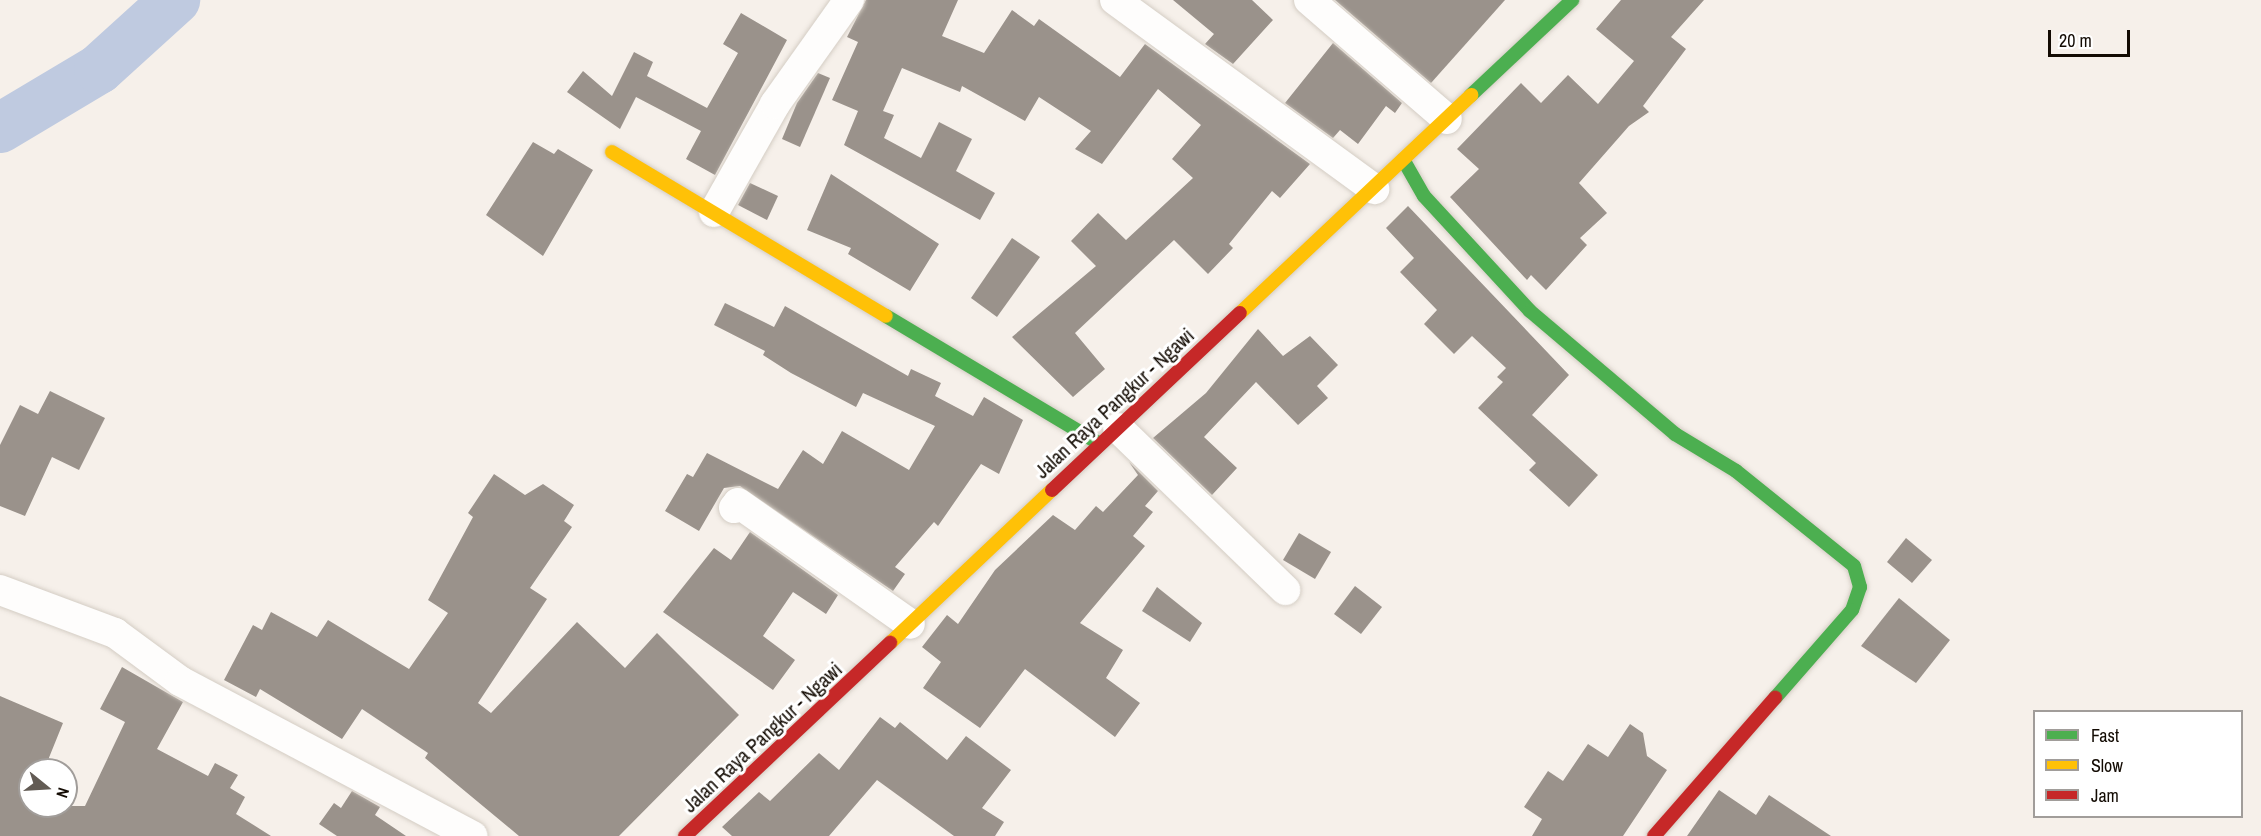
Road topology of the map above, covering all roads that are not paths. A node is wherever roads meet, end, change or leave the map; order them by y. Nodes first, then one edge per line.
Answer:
1 (849, 0) edge
2 (1116, 0) edge
3 (1309, 0) edge
4 (1572, 0) edge
5 (1447, 119) junction
6 (612, 152) dead end
7 (1404, 160) junction
8 (1374, 189) junction
9 (714, 212) junction
10 (1108, 435) junction
11 (735, 508) dead end
12 (0, 590) edge
13 (1285, 590) dead end
14 (910, 624) junction
15 (473, 836) edge
16 (685, 836) edge
17 (1654, 836) edge

1 - 9 street
2 - 8 street
3 - 5 street
4 - 5 street, Jalan Raya Pangkur - Ngawi
5 - 7 street, Jalan Raya Pangkur - Ngawi
6 - 9 street
7 - 8 street, Jalan Raya Pangkur - Ngawi
7 - 17 street
8 - 10 street, Jalan Raya Pangkur - Ngawi
9 - 10 street
10 - 13 street
10 - 14 street, Jalan Raya Pangkur - Ngawi
11 - 14 street
12 - 15 street
14 - 16 street, Jalan Raya Pangkur - Ngawi

